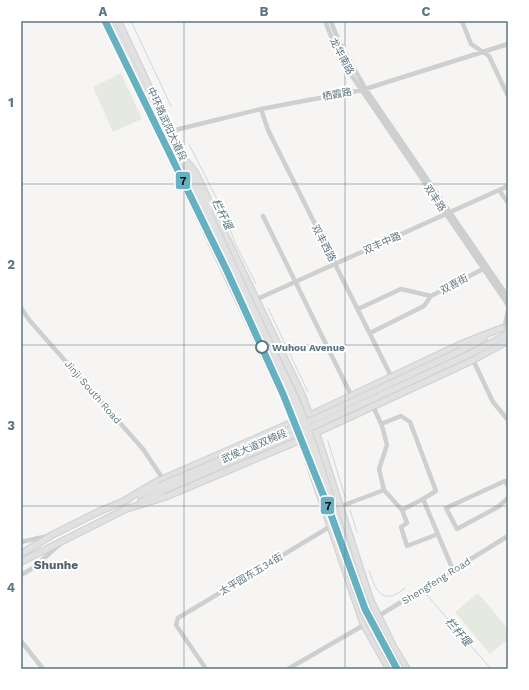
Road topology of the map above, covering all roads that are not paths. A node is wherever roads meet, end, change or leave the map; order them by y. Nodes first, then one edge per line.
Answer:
1 (111, 21) edge
2 (118, 21) edge
3 (325, 21) edge
4 (332, 21) edge
5 (462, 21) edge
6 (508, 44) edge
7 (484, 52) junction
8 (364, 89) junction
9 (508, 96) edge
10 (262, 109) junction
11 (170, 130) junction
12 (164, 133) junction
13 (179, 157) junction
14 (508, 186) edge
15 (499, 190) junction
16 (508, 203) edge
17 (449, 213) junction
18 (207, 215) junction
19 (263, 216) dead end
20 (334, 264) junction
21 (483, 269) junction
22 (295, 282) junction
23 (431, 296) junction
24 (508, 297) edge
25 (256, 300) junction
26 (508, 306) edge
27 (358, 309) junction
28 (22, 310) edge
29 (508, 311) edge
30 (505, 325) edge
31 (370, 333) junction
32 (508, 334) edge
33 (508, 339) edge
34 (473, 360) junction
35 (391, 376) junction
36 (351, 395) junction
37 (373, 406) junction
38 (309, 415) junction
39 (508, 420) edge
40 (295, 422) junction
41 (381, 424) junction
42 (316, 433) junction
43 (302, 439) junction
44 (163, 479) junction
45 (506, 480) edge
46 (508, 486) edge
47 (161, 489) junction
48 (384, 490) junction
49 (508, 498) edge
50 (423, 499) junction
51 (124, 501) junction
52 (339, 507) junction
53 (123, 510) junction
54 (402, 510) junction
55 (331, 526) junction
56 (438, 534) junction
57 (52, 536) junction
58 (508, 537) edge
59 (21, 542) edge
60 (60, 543) junction
61 (21, 554) edge
62 (21, 562) edge
63 (453, 570) junction
64 (21, 575) edge
65 (378, 617) junction
66 (367, 624) junction
67 (21, 642) edge
68 (43, 669) edge
69 (206, 669) edge
70 (288, 669) edge
71 (389, 669) edge
72 (395, 669) edge
73 (400, 669) edge
74 (407, 669) edge

1 - 12 main road, 中环路武阳大道段
2 - 11 main road, 中环路武阳大道段
3 - 8 street, 龙华南路
4 - 8 street, 龙华南路
5 - 7 street
6 - 7 street, 栖霞路
7 - 8 street, 栖霞路
7 - 9 street
8 - 10 street, 栖霞路
8 - 17 street, 双丰路
10 - 11 street, 栖霞路
10 - 20 street, 双丰西路
11 - 12 street, 栖霞路
11 - 13 main road, 中环路武阳大道段
12 - 13 main road, 中环路武阳大道段
13 - 18 main road, 中环路武阳大道段
13 - 25 main road
13 - 40 main road
14 - 15 street, 双丰中路
15 - 16 street
15 - 17 street, 双丰中路
17 - 20 street, 双丰中路
17 - 21 street, 双丰路
17 - 24 street, 双丰路
18 - 66 main road, 中环路武阳大道段, bridge
18 - 73 main road, 中环路武阳大道段, bridge
19 - 22 street
20 - 22 street, 双丰中路
20 - 27 street, 双丰西路
21 - 23 street, 双喜街
21 - 26 street, 双丰路
22 - 25 street, 双丰中路
22 - 36 street
23 - 27 street, 双喜街
23 - 31 street
25 - 38 main road
27 - 31 street, 双丰西路
28 - 44 street, Jinji South Road
29 - 30 street
30 - 35 main road
30 - 47 main road, 武侯大道双楠段, bridge
31 - 35 street, 双丰西路
32 - 47 main road, 武侯大道双楠段, bridge
33 - 34 main road
34 - 37 main road
34 - 39 street
35 - 36 main road
36 - 38 main road
37 - 41 street
37 - 42 main road
38 - 40 main road
38 - 42 main road
40 - 43 main road
40 - 44 main road
41 - 48 street
41 - 50 street
42 - 43 main road
42 - 52 main road
43 - 53 main road
43 - 55 main road
44 - 51 main road
45 - 46 street
45 - 49 street
47 - 51 main road, 武侯大道双楠段
47 - 53 main road, 武侯大道双楠段
48 - 52 street
48 - 54 street
50 - 54 street
50 - 56 street
51 - 57 main road, 武侯大道双楠段
52 - 65 main road
53 - 60 main road, 武侯大道双楠段
54 - 56 street
55 - 66 main road
55 - 69 street, 太平园东五34街
56 - 63 street
57 - 59 street
57 - 61 main road, 武侯大道双楠段
58 - 63 street, Shengfeng Road
60 - 62 main road, 武侯大道双楠段
60 - 64 street
63 - 65 street, Shengfeng Road
65 - 66 street, Shengfeng Road
65 - 74 main road
66 - 70 street, Shengfeng Road
66 - 71 main road
66 - 72 main road, 中环路武阳大道段, bridge
67 - 68 street

